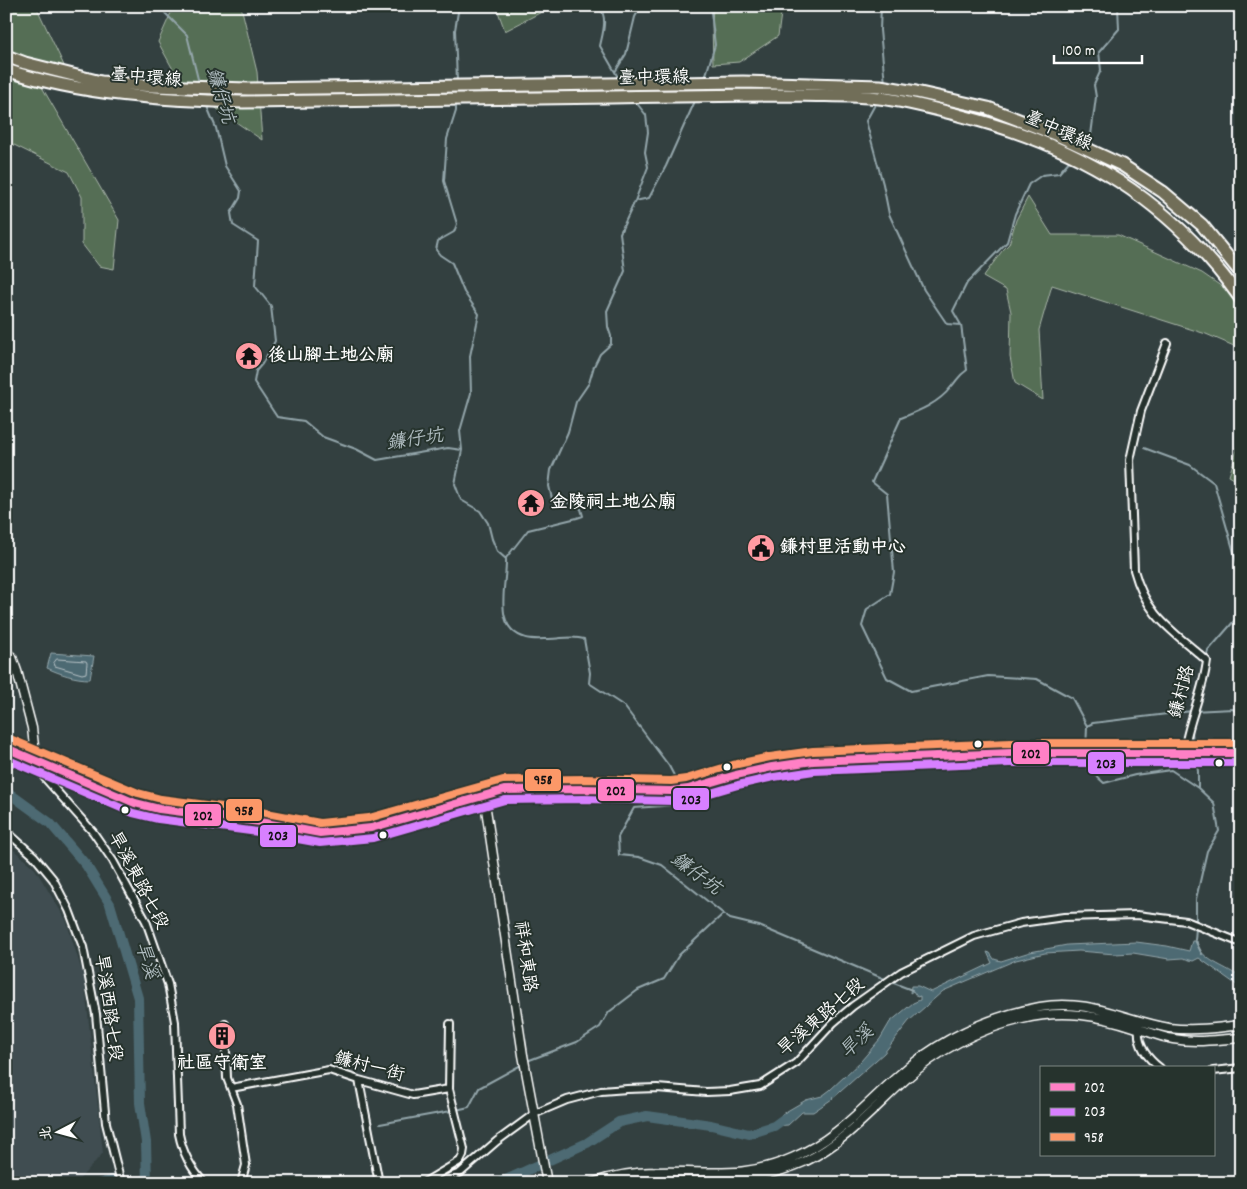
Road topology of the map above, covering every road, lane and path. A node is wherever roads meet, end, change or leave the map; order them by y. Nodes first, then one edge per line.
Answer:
1 (6, 56) edge
2 (6, 70) edge
3 (1241, 273) edge
4 (1241, 299) edge
5 (1167, 343) dead end
6 (6, 652) edge
7 (6, 748) edge
8 (1184, 752) junction
9 (1241, 753) edge
10 (27, 758) junction
11 (484, 796) junction
12 (6, 831) edge
13 (1241, 943) edge
14 (226, 1024) dead end
15 (450, 1024) dead end
16 (1141, 1025) junction
17 (1241, 1025) edge
18 (1241, 1038) edge
19 (1158, 1066) edge
20 (1241, 1068) edge
21 (1214, 1071) edge
22 (359, 1080) junction
23 (231, 1088) junction
24 (449, 1089) junction
25 (534, 1114) junction
26 (121, 1180) edge
27 (204, 1183) edge
28 (241, 1183) edge
29 (379, 1183) edge
30 (423, 1183) edge
31 (436, 1183) edge
32 (547, 1183) edge
33 (592, 1183) edge
34 (623, 1183) edge

1 - 3 highway, 臺中環線
2 - 4 highway, 臺中環線
5 - 8 street, 鎌村路
6 - 10 street
7 - 10 street
8 - 9 street
8 - 11 street
10 - 11 street
10 - 27 street, 旱溪東路七段
11 - 25 street, 祥和東路
12 - 26 street, 旱溪西路七段
13 - 25 street, 旱溪東路七段
14 - 23 street
15 - 24 street
16 - 17 street
16 - 18 street
16 - 19 street
16 - 33 street
16 - 34 street
20 - 21 street
22 - 23 street, 鐮村一街
22 - 24 street, 鐮村一街
22 - 29 street
23 - 28 street
24 - 30 street
25 - 31 street, 旱溪東路七段
25 - 32 street, 祥和東路

